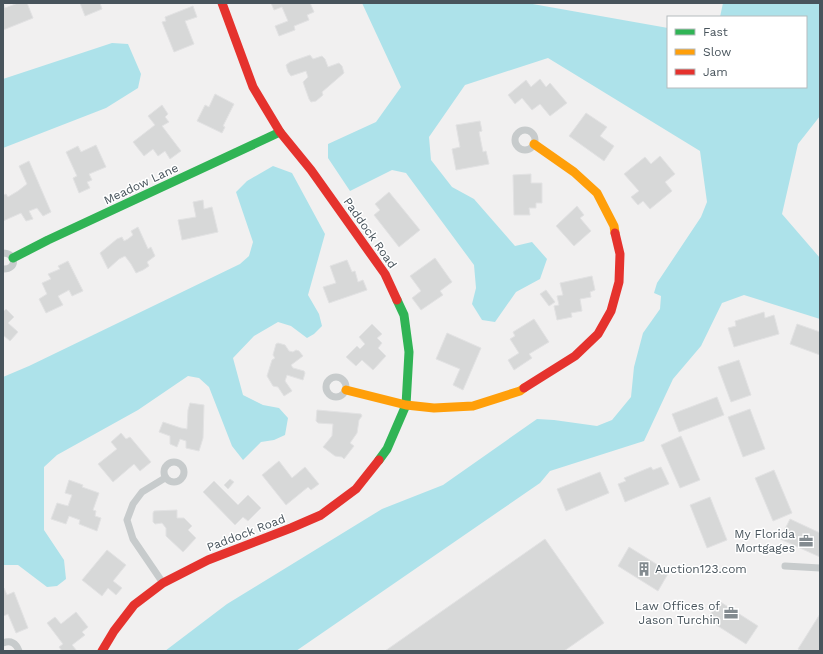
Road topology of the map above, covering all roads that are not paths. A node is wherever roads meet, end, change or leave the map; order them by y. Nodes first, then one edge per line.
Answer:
1 (222, 3) edge
2 (280, 132) junction
3 (534, 144) dead end
4 (3, 253) edge
5 (13, 258) junction
6 (3, 270) edge
7 (346, 390) dead end
8 (406, 405) junction
9 (165, 478) dead end
10 (785, 566) dead end
11 (820, 568) edge
12 (162, 583) junction
13 (3, 643) edge
14 (19, 651) edge
15 (102, 651) edge

1 - 2 street, Paddock Road
2 - 5 street, Meadow Lane
2 - 8 street, Paddock Road
3 - 8 street
4 - 5 street
5 - 6 street, Meadow Lane
7 - 8 street
8 - 12 street, Paddock Road
9 - 12 street
10 - 11 street
12 - 15 street, Paddock Road
13 - 14 street

